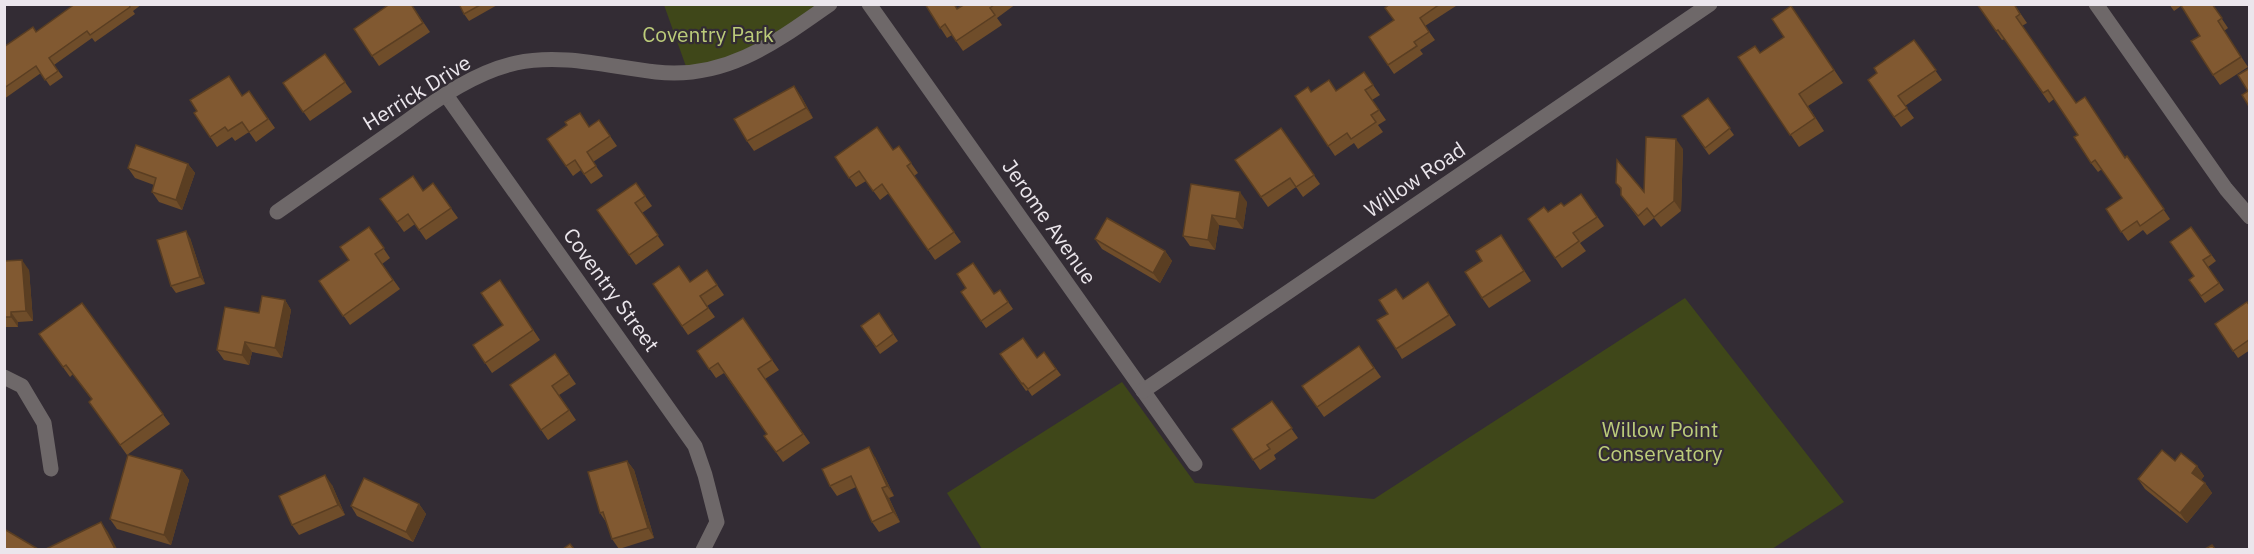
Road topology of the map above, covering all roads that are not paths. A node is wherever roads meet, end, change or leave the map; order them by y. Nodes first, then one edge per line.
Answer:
1 (830, 4) edge
2 (869, 4) edge
3 (1710, 4) edge
4 (2096, 4) edge
5 (446, 94) junction
6 (277, 212) dead end
7 (2250, 217) edge
8 (4, 377) edge
9 (1143, 391) junction
10 (1195, 464) dead end
11 (51, 469) dead end
12 (703, 549) edge

1 - 5 street, Herrick Drive
2 - 9 street, Jerome Avenue
3 - 9 street, Willow Road
4 - 7 street
5 - 6 street, Herrick Drive
5 - 12 street, Coventry Street
8 - 11 street
9 - 10 street, Jerome Avenue

